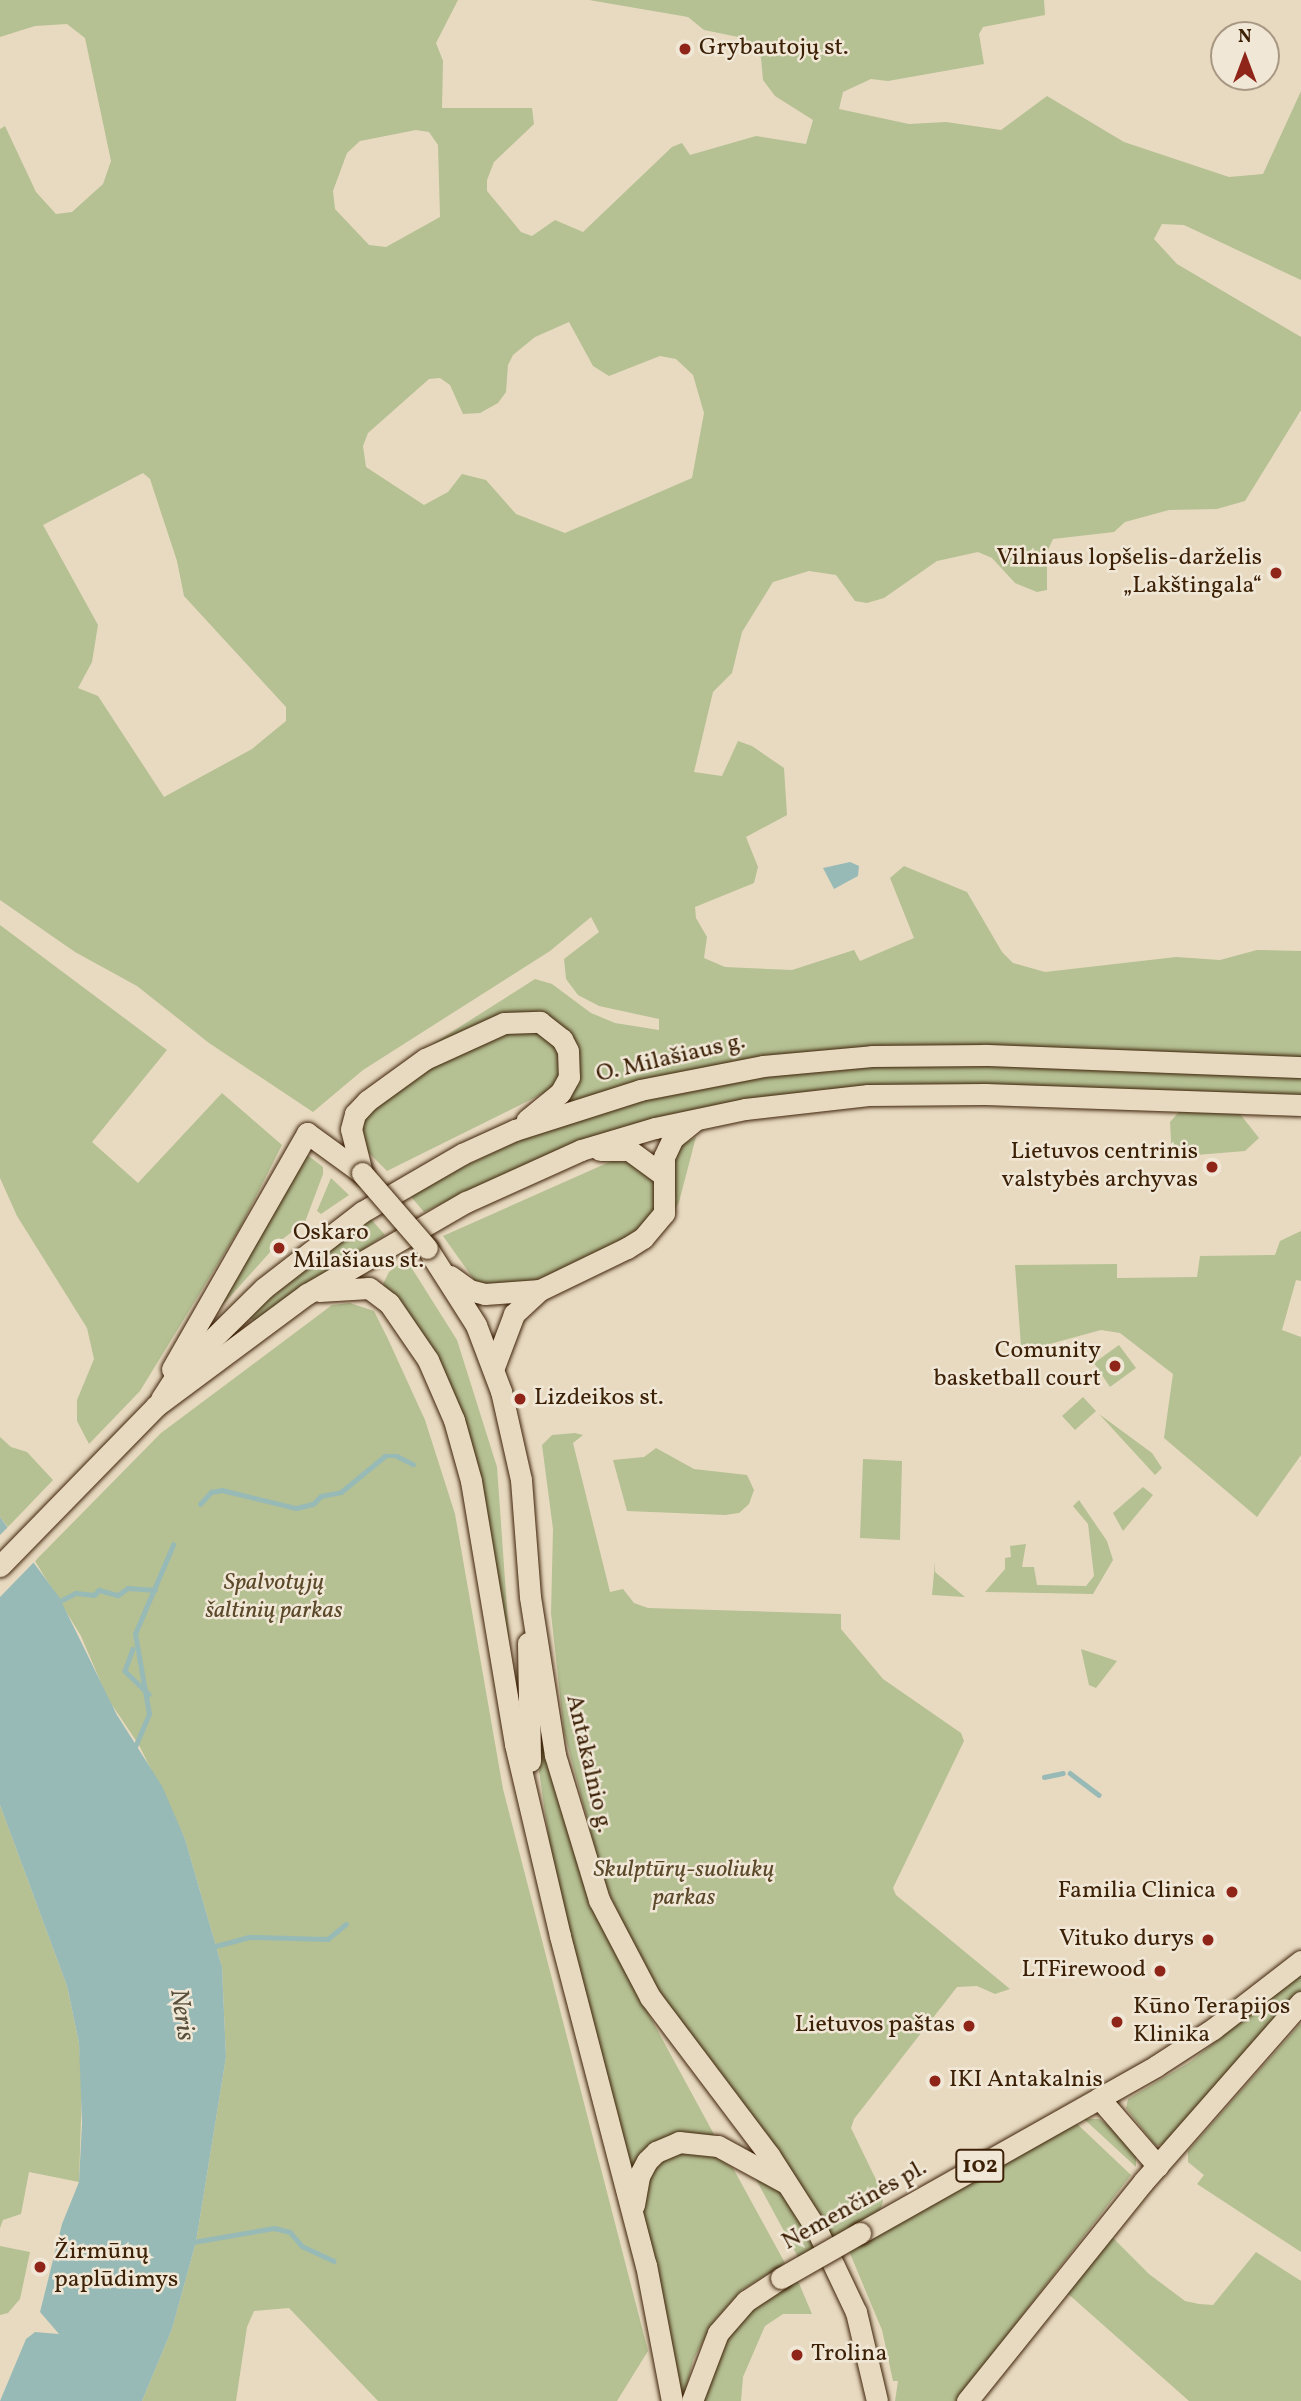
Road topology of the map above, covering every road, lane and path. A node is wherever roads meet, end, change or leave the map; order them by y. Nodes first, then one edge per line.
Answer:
1 (1301, 1067) edge
2 (1301, 1105) edge
3 (696, 1119) junction
4 (515, 1130) junction
5 (581, 1150) junction
6 (362, 1173) junction
7 (663, 1175) junction
8 (445, 1273) junction
9 (540, 1290) junction
10 (307, 1294) junction
11 (494, 1367) junction
12 (156, 1406) junction
13 (0, 1566) edge
14 (530, 1597) junction
15 (537, 1836) junction
16 (1301, 1961) edge
17 (1301, 2003) edge
18 (1099, 2098) junction
19 (1158, 2166) junction
20 (788, 2184) junction
21 (633, 2216) junction
22 (672, 2401) edge
23 (692, 2401) edge
24 (877, 2401) edge
25 (967, 2401) edge

1 - 4 main road, O. Milašiaus g.
2 - 3 main road, O. Milašiaus g.
3 - 5 main road, O. Milašiaus g.
3 - 7 main road
4 - 6 main road
4 - 12 main road, O. Milašiaus g.
5 - 7 main road
5 - 10 main road, O. Milašiaus g.
6 - 8 main road, Antakalnio g., bridge
6 - 12 main road, Antakalnio g.
7 - 9 main road
8 - 9 main road
8 - 11 main road, Antakalnio g.
9 - 11 main road
10 - 12 main road, O. Milašiaus g.
10 - 15 main road
11 - 14 main road, Antakalnio g.
12 - 13 main road, O. Milašiaus g.
14 - 15 main road
14 - 20 main road, Antakalnio g.
15 - 21 main road
16 - 18 main road, Nemenčinės pl. / 102
17 - 19 main road
18 - 19 main road
18 - 23 main road, Nemenčinės pl. / 102, bridge
19 - 25 main road
20 - 21 main road
20 - 24 main road, Antakalnio g.
21 - 22 main road

